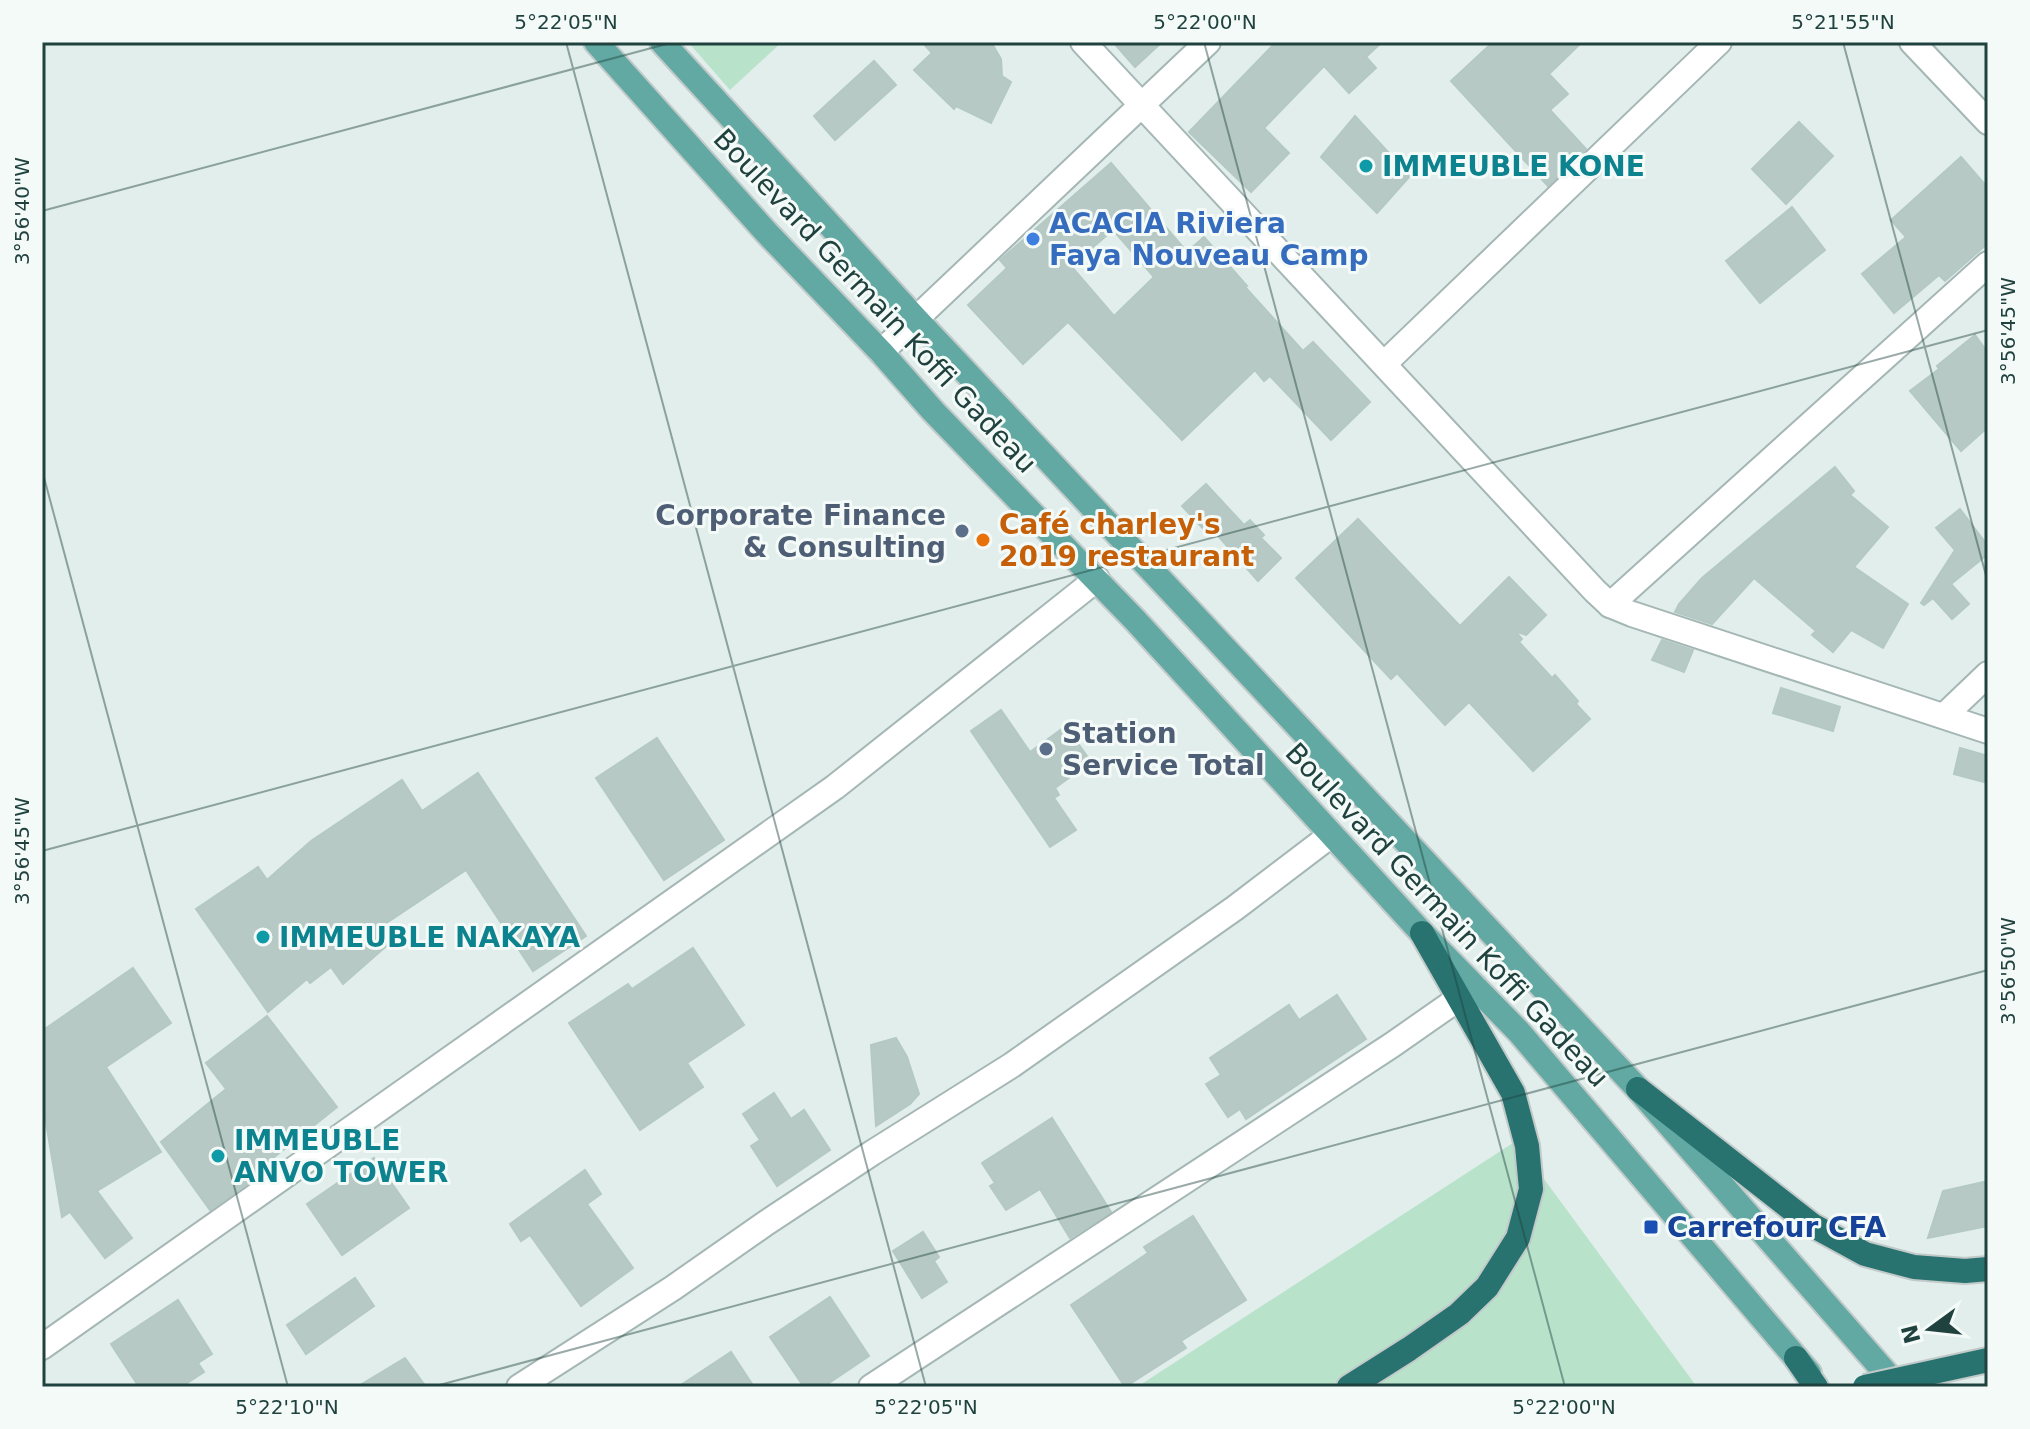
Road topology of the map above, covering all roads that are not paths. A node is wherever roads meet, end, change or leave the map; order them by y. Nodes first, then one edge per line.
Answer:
1 (596, 42) edge
2 (662, 42) edge
3 (1083, 42) edge
4 (1208, 42) edge
5 (1719, 42) edge
6 (1912, 42) edge
7 (1142, 105) junction
8 (1988, 122) edge
9 (1988, 264) edge
10 (916, 319) junction
11 (881, 352) junction
12 (1385, 363) junction
13 (1097, 579) junction
14 (1610, 605) junction
15 (1988, 674) edge
16 (1944, 716) junction
17 (1988, 731) edge
18 (1331, 835) junction
19 (1422, 933) joint
20 (1467, 993) junction
21 (1638, 1089) junction
22 (1988, 1269) edge
23 (42, 1347) edge
24 (1796, 1358) joint
25 (1988, 1360) edge
26 (519, 1387) edge
27 (871, 1387) edge
28 (1349, 1387) edge
29 (1819, 1387) edge
30 (1865, 1387) edge
31 (1898, 1387) edge

1 - 11 main road, Boulevard Germain Koffi Gadeau
2 - 10 main road, Boulevard Germain Koffi Gadeau
3 - 7 street
4 - 7 street
5 - 12 street
6 - 8 street
7 - 10 street
7 - 12 street
9 - 14 street
10 - 11 street
10 - 21 main road, Boulevard Germain Koffi Gadeau
11 - 13 main road, Boulevard Germain Koffi Gadeau
12 - 14 street
13 - 18 main road, Boulevard Germain Koffi Gadeau
13 - 23 street
14 - 16 street
15 - 16 street
16 - 17 street
18 - 19 main road, Boulevard Germain Koffi Gadeau
18 - 26 street
19 - 20 highway
20 - 24 main road, Boulevard Germain Koffi Gadeau
20 - 27 street
20 - 28 highway
21 - 22 highway
21 - 31 main road, Boulevard Germain Koffi Gadeau
24 - 29 highway
25 - 30 highway, bridge

